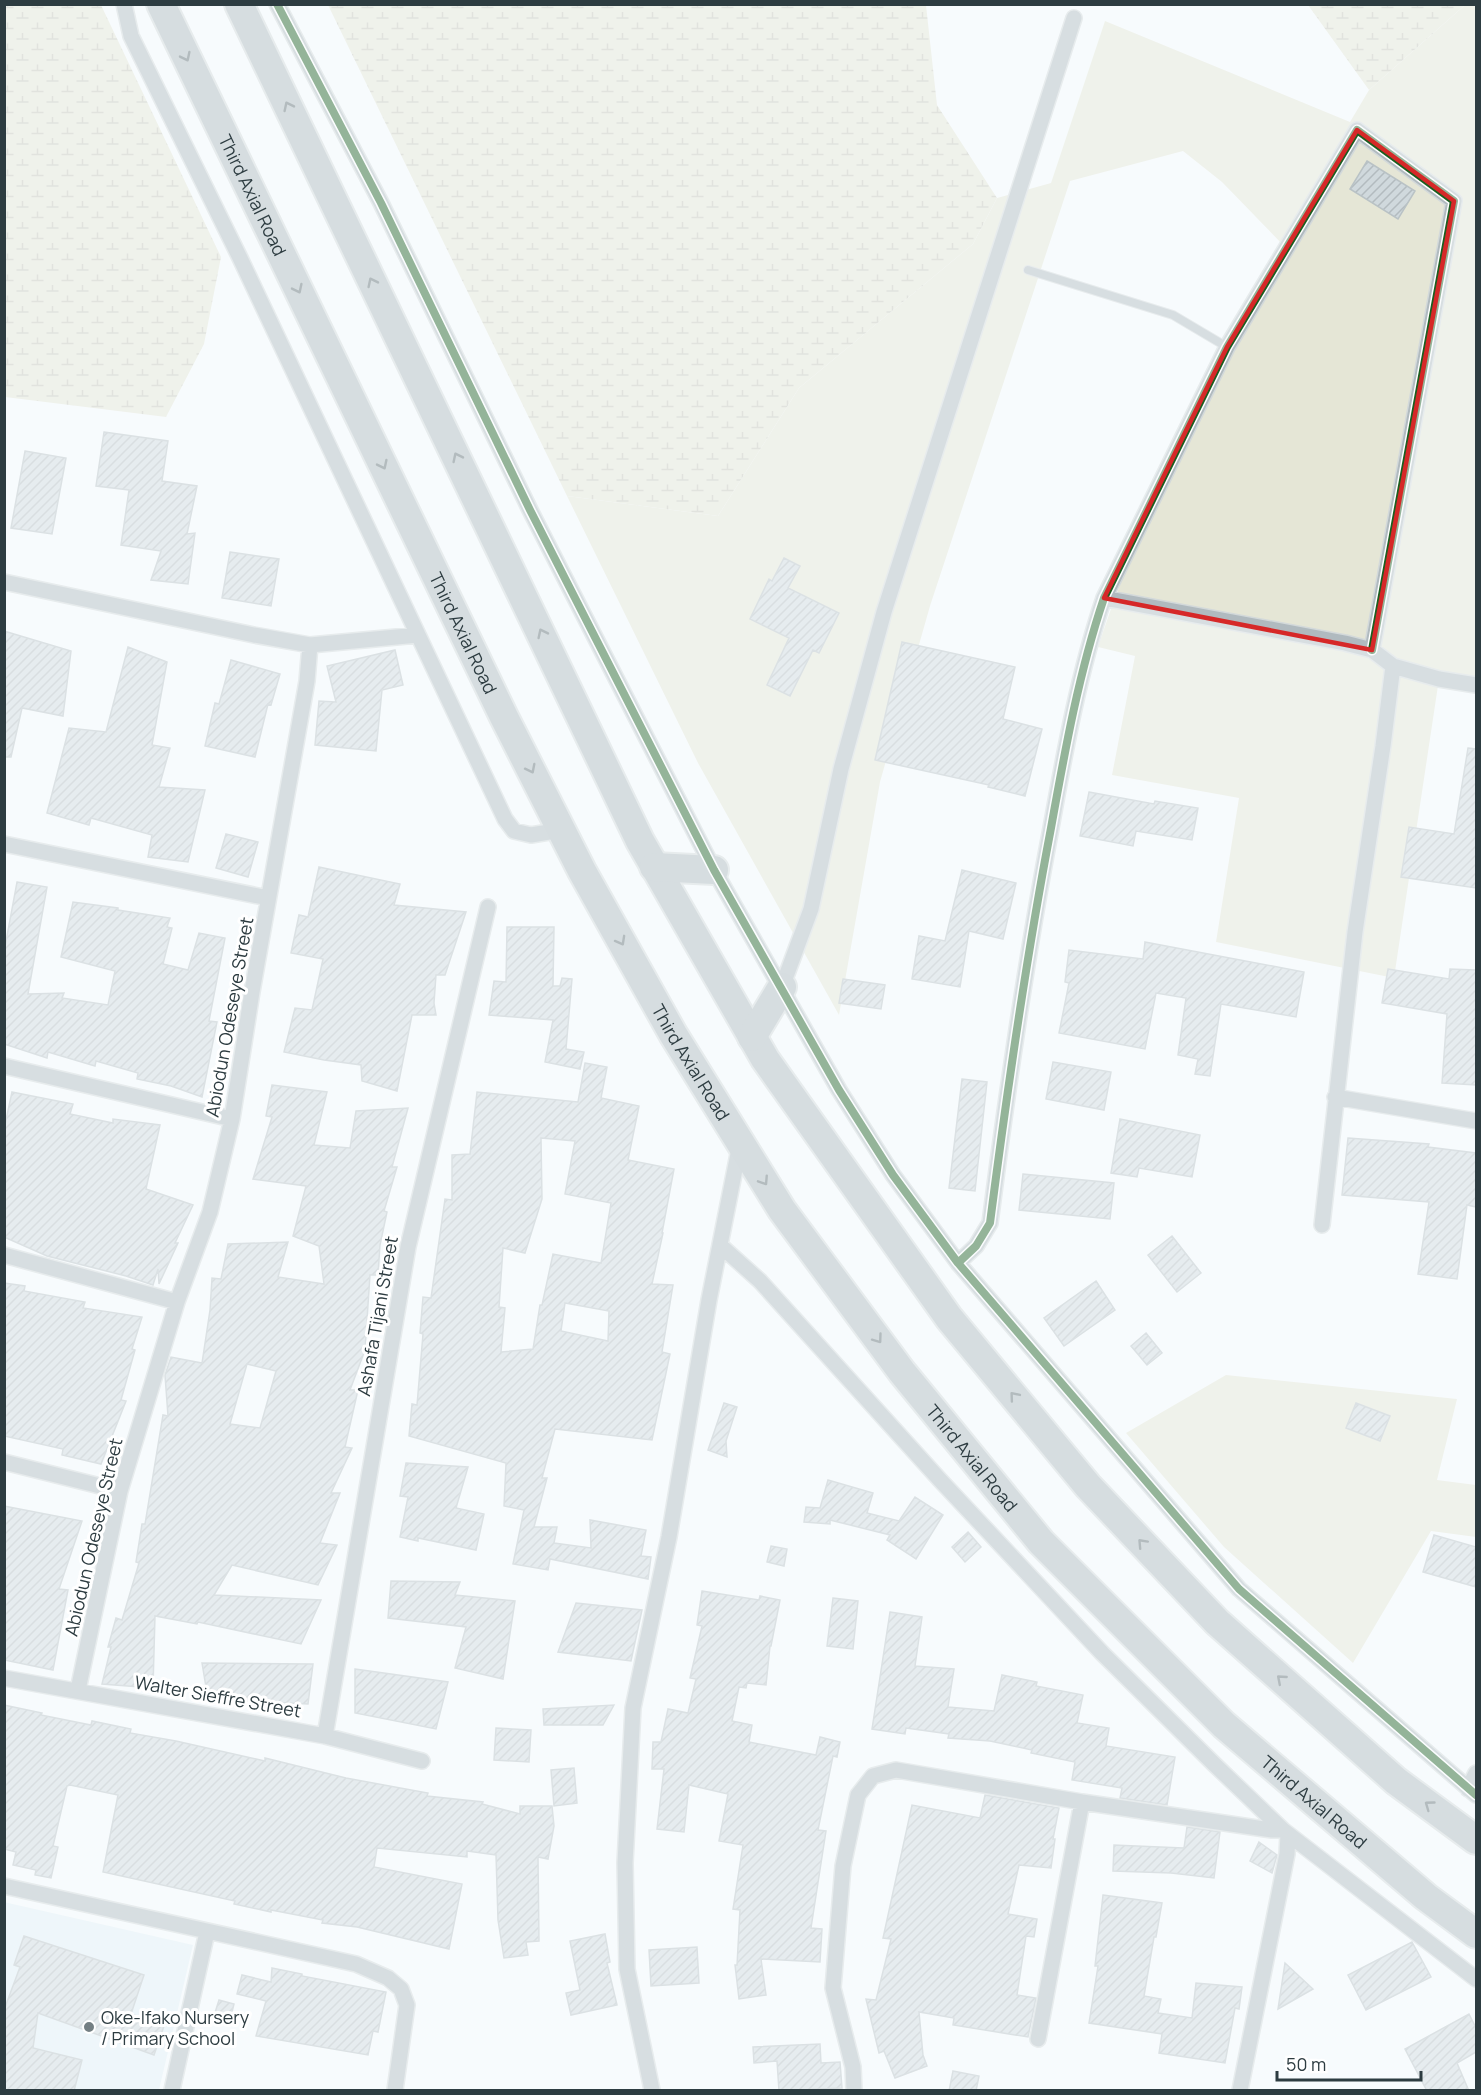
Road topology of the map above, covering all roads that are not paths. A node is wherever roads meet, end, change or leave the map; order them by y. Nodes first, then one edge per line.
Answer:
1 (124, 4) edge
2 (160, 4) edge
3 (239, 4) edge
4 (277, 4) edge
5 (1074, 18) dead end
6 (1028, 270) dead end
7 (1227, 347) junction
8 (4, 582) edge
9 (1104, 598) junction
10 (418, 635) junction
11 (310, 645) junction
12 (1372, 650) junction
13 (1393, 666) junction
14 (1476, 685) edge
15 (561, 830) junction
16 (4, 844) edge
17 (654, 867) junction
18 (714, 870) junction
19 (268, 898) junction
20 (488, 907) dead end
21 (782, 987) junction
22 (752, 1037) junction
23 (4, 1066) edge
24 (1335, 1097) junction
25 (232, 1119) junction
26 (1476, 1121) edge
27 (740, 1144) junction
28 (1322, 1225) dead end
29 (721, 1246) junction
30 (4, 1255) edge
31 (958, 1263) junction
32 (177, 1302) junction
33 (4, 1462) edge
34 (120, 1491) junction
35 (4, 1678) edge
36 (78, 1690) junction
37 (325, 1736) junction
38 (422, 1761) dead end
39 (1476, 1773) edge
40 (1472, 1792) edge
41 (1082, 1802) junction
42 (1286, 1832) junction
43 (1476, 1840) edge
44 (4, 1886) edge
45 (207, 1932) junction
46 (1476, 1934) edge
47 (1476, 1979) edge
48 (1038, 2039) dead end
49 (172, 2091) edge
50 (395, 2091) edge
51 (652, 2091) edge
52 (854, 2091) edge
53 (1240, 2091) edge

1 - 10 street
2 -> 15 highway, Third Axial Road
17 -> 3 highway
4 - 18 street
5 - 21 street
6 - 7 lane
7 - 9 street
7 - 12 street
8 - 11 street
9 - 12 street
9 - 31 street
10 - 11 street
10 - 15 street
11 - 19 street, Abiodun Odeseye Street
12 - 13 street
13 - 14 street
13 - 24 street
15 -> 27 highway, Third Axial Road
16 - 19 street
17 - 18 highway
17 - 22 highway
18 - 21 street
19 - 25 street, Abiodun Odeseye Street
20 - 37 street, Ashafa Tijani Street
21 - 22 highway
21 - 31 street
43 -> 22 highway
23 - 25 street
24 - 26 street
24 - 28 street
25 - 32 street, Abiodun Odeseye Street
27 - 29 street
27 -> 46 highway, Third Axial Road
29 - 42 street
29 - 51 street
30 - 32 street
31 - 40 street
32 - 34 street, Abiodun Odeseye Street
33 - 34 street
34 - 36 street, Abiodun Odeseye Street
35 - 36 street, Walter Sieffre Street
36 - 37 street, Walter Sieffre Street
37 - 38 street, Walter Sieffre Street
39 - 40 street
41 - 42 street
41 - 48 street
41 - 52 street
42 - 47 street
42 - 53 street
44 - 45 street
45 - 49 street
45 - 50 street

